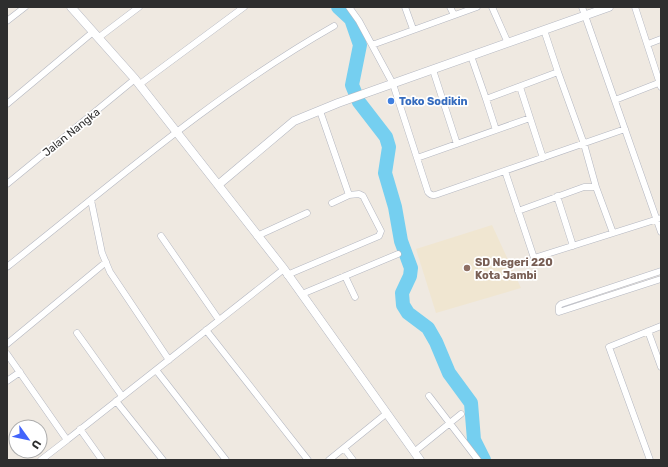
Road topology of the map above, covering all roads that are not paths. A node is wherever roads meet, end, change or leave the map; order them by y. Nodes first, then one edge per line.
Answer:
1 (25, 7) edge
2 (71, 7) edge
3 (139, 7) edge
4 (244, 7) edge
5 (349, 7) edge
6 (405, 7) edge
7 (450, 7) edge
8 (477, 7) edge
9 (492, 7) edge
10 (609, 7) edge
11 (635, 7) edge
12 (584, 11) edge
13 (454, 15) junction
14 (7, 21) edge
15 (334, 26) dead end
16 (413, 29) junction
17 (544, 30) junction
18 (95, 35) junction
19 (661, 39) edge
20 (508, 43) junction
21 (648, 44) junction
22 (372, 45) junction
23 (471, 56) junction
24 (433, 70) junction
25 (558, 72) junction
26 (138, 81) junction
27 (393, 84) junction
28 (661, 84) edge
29 (520, 87) junction
30 (486, 99) junction
31 (615, 100) junction
32 (7, 104) edge
33 (320, 111) junction
34 (530, 118) junction
35 (496, 130) junction
36 (625, 130) junction
37 (177, 132) junction
38 (457, 144) junction
39 (584, 144) junction
40 (417, 158) junction
41 (543, 158) junction
42 (505, 171) junction
43 (7, 184) edge
44 (218, 185) junction
45 (596, 187) junction
46 (349, 195) junction
47 (557, 196) junction
48 (91, 200) junction
49 (332, 203) dead end
50 (518, 211) junction
51 (307, 213) dead end
52 (659, 218) edge
53 (661, 232) edge
54 (613, 233) junction
55 (161, 236) dead end
56 (257, 236) junction
57 (573, 246) junction
58 (398, 254) dead end
59 (106, 262) junction
60 (7, 267) edge
61 (661, 271) edge
62 (286, 272) junction
63 (345, 276) junction
64 (661, 279) edge
65 (302, 294) junction
66 (355, 297) dead end
67 (219, 320) junction
68 (661, 326) edge
69 (206, 330) junction
70 (648, 331) junction
71 (77, 333) dead end
72 (7, 344) edge
73 (7, 354) edge
74 (169, 360) junction
75 (661, 367) edge
76 (156, 370) junction
77 (20, 372) junction
78 (7, 381) edge
79 (122, 396) junction
80 (429, 396) dead end
81 (116, 401) junction
82 (388, 413) junction
83 (461, 414) dead end
84 (449, 424) junction
85 (80, 429) junction
86 (66, 440) junction
87 (344, 448) junction
88 (414, 452) junction
89 (41, 460) edge
90 (102, 460) edge
91 (163, 460) edge
92 (226, 460) edge
93 (308, 460) edge
94 (329, 460) edge
95 (353, 460) edge
96 (420, 460) edge
97 (478, 460) edge
98 (650, 460) edge

1 - 14 street
2 - 18 street
3 - 18 street
4 - 26 street, Jalan Nangka
5 - 22 street
6 - 16 street
7 - 13 street
8 - 13 street
9 - 20 street
10 - 12 street
11 - 21 street
12 - 17 street
12 - 31 street
13 - 16 street
15 - 37 street
16 - 22 street
17 - 20 street
17 - 25 street
18 - 26 street
18 - 32 street
19 - 21 street
20 - 23 street
21 - 28 street
22 - 27 street
23 - 24 street
23 - 30 street
24 - 27 street
24 - 38 street
25 - 29 street
25 - 39 street
26 - 37 street
26 - 43 street, Jalan Nangka
27 - 33 street
27 - 40 street
28 - 31 street
29 - 30 street
29 - 34 street
30 - 35 street
31 - 36 street
33 - 44 street
33 - 46 street
34 - 35 street
34 - 41 street
35 - 38 street
36 - 39 street
36 - 52 street
37 - 44 street
37 - 48 street
38 - 40 street
39 - 41 street
39 - 45 street
40 - 42 street
41 - 42 street
42 - 50 street
44 - 56 street
45 - 47 street
45 - 54 street
46 - 49 street
46 - 62 street
47 - 50 street
47 - 57 street
48 - 59 street
48 - 60 street
50 - 57 street
51 - 56 street
52 - 53 street
52 - 54 street
54 - 57 street
55 - 67 street
56 - 62 street
58 - 63 street
59 - 72 street
59 - 74 street
61 - 64 street
62 - 65 street
62 - 67 street
63 - 65 street
63 - 66 street
65 - 82 street
67 - 69 street
68 - 70 street
69 - 74 street
69 - 93 street
70 - 75 street
70 - 98 street
71 - 79 street
73 - 77 street
74 - 76 street
76 - 79 street
76 - 92 street
77 - 78 street
77 - 86 street
79 - 81 street
80 - 84 street
81 - 85 street
81 - 91 street
82 - 87 street
82 - 88 street
83 - 84 street
84 - 88 street
84 - 97 street
85 - 86 street
85 - 90 street
86 - 89 street
87 - 94 street
87 - 95 street
88 - 96 street

